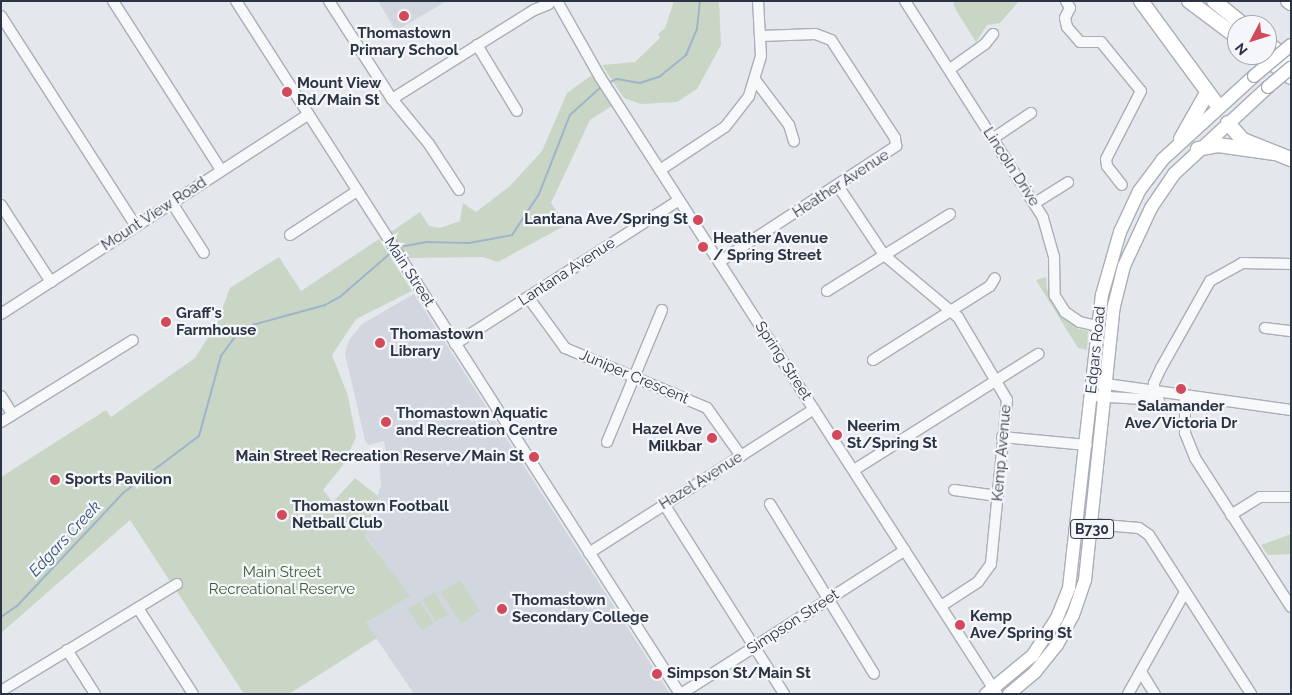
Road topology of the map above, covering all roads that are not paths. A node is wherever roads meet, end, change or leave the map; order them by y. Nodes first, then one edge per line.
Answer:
1 (113, 1) edge
2 (236, 1) edge
3 (329, 1) edge
4 (758, 1) edge
5 (905, 1) edge
6 (1066, 1) edge
7 (1141, 1) edge
8 (1189, 1) edge
9 (1214, 1) edge
10 (550, 2) edge
11 (1232, 15) edge
12 (1, 16) edge
13 (1227, 30) edge
14 (993, 34) dead end
15 (761, 36) junction
16 (477, 45) junction
17 (1291, 45) edge
18 (1277, 50) edge
19 (1291, 61) edge
20 (1275, 65) edge
21 (1291, 68) edge
22 (950, 69) junction
23 (1291, 77) edge
24 (756, 81) junction
25 (1207, 93) junction
26 (392, 99) junction
27 (1218, 106) junction
28 (517, 112) dead end
29 (1031, 113) dead end
30 (308, 115) junction
31 (1228, 123) junction
32 (992, 139) junction
33 (1181, 139) junction
34 (794, 141) dead end
35 (1198, 149) junction
36 (1274, 153) junction
37 (1291, 159) edge
38 (222, 170) junction
39 (660, 170) junction
40 (1068, 182) dead end
41 (1122, 185) dead end
42 (838, 186) junction
43 (459, 190) dead end
44 (357, 191) junction
45 (679, 200) junction
46 (172, 203) junction
47 (1035, 203) junction
48 (1, 205) edge
49 (950, 214) dead end
50 (136, 226) junction
51 (290, 236) dead end
52 (204, 253) dead end
53 (884, 255) junction
54 (720, 262) junction
55 (1291, 264) edge
56 (995, 278) dead end
57 (51, 282) junction
58 (827, 291) dead end
59 (528, 297) junction
60 (662, 310) dead end
61 (952, 311) junction
62 (1, 314) edge
63 (1098, 326) junction
64 (1266, 328) dead end
65 (1291, 331) edge
66 (134, 340) dead end
67 (455, 344) junction
68 (1038, 354) dead end
69 (873, 360) dead end
70 (635, 377) junction
71 (998, 379) junction
72 (1093, 382) junction
73 (1106, 384) junction
74 (1155, 394) junction
75 (1, 396) edge
76 (1092, 396) junction
77 (1105, 398) junction
78 (1185, 398) junction
79 (814, 409) junction
80 (1291, 410) edge
81 (13, 414) junction
82 (1, 422) edge
83 (1002, 437) junction
84 (607, 442) dead end
85 (1087, 445) junction
86 (741, 456) junction
87 (854, 470) junction
88 (954, 490) dead end
89 (998, 496) junction
90 (1291, 498) edge
91 (664, 504) junction
92 (770, 504) dead end
93 (1231, 515) junction
94 (1092, 524) junction
95 (905, 550) junction
96 (589, 553) junction
97 (178, 584) dead end
98 (1185, 592) junction
99 (830, 597) junction
100 (941, 606) junction
101 (1291, 607) edge
102 (138, 608) junction
103 (753, 647) junction
104 (67, 650) junction
105 (1140, 672) junction
106 (874, 674) dead end
107 (992, 692) edge
108 (1, 693) edge
109 (95, 694) edge
110 (193, 694) edge
111 (680, 694) edge
112 (784, 694) edge
113 (1010, 694) edge
114 (1128, 694) edge
115 (1154, 694) edge
116 (1251, 694) edge

1 - 38 street
2 - 30 street, Main Street
3 - 26 street
4 - 15 street
5 - 22 street, Lincoln Drive
6 - 41 street
7 - 25 highway
8 - 13 highway
9 - 11 highway
10 - 16 street
10 - 39 street, Spring Street
12 - 50 street
14 - 22 street
15 - 24 street
15 - 42 street, Heather Avenue
16 - 26 street
16 - 28 street
17 - 27 main road, Edgars Road / B730, bridge
18 - 19 highway
20 - 23 highway
21 - 31 main road, Edgars Road / B730, bridge
22 - 32 street, Lincoln Drive
24 - 34 street
24 - 39 street
25 - 27 highway
25 - 33 highway
26 - 43 street
27 - 31 main road
27 - 33 main road, Edgars Road / B730
29 - 32 street
30 - 38 street, Mount View Road
30 - 44 street, Main Street
31 - 35 main road, Edgars Road / B730
31 - 36 highway
32 - 47 street, Lincoln Drive
33 - 63 main road, Edgars Road / B730
35 - 36 highway
35 - 73 main road, Edgars Road / B730
36 - 37 highway
38 - 46 street, Mount View Road
39 - 45 street, Spring Street
40 - 47 street
42 - 53 street, Kemp Avenue
42 - 54 street, Heather Avenue
44 - 51 street
44 - 67 street, Main Street
45 - 54 street, Spring Street
45 - 59 street, Lantana Avenue
46 - 50 street, Mount View Road
46 - 52 street
47 - 63 street, Lincoln Drive
48 - 57 street
49 - 53 street
50 - 57 street, Mount View Road
53 - 58 street
53 - 61 street, Kemp Avenue
54 - 79 street, Spring Street
55 - 74 street
56 - 61 street
57 - 62 street, Mount View Road
59 - 67 street, Lantana Avenue
59 - 70 street, Juniper Crescent
60 - 70 street
61 - 69 street
61 - 71 street, Kemp Avenue
63 - 72 main road, Edgars Road / B730
64 - 65 street
66 - 81 street
67 - 96 street, Main Street
68 - 71 street
70 - 84 street
70 - 86 street, Juniper Crescent
71 - 83 street, Kemp Avenue
71 - 87 street
72 - 73 street
72 - 76 main road, Edgars Road / B730
73 - 74 street
73 - 77 main road, Edgars Road / B730
74 - 77 street
74 - 78 street
75 - 81 street
76 - 77 street
76 - 85 main road, Edgars Road / B730
77 - 94 main road, Edgars Road / B730
78 - 80 street
78 - 93 street
79 - 86 street, Hazel Avenue
79 - 87 street, Spring Street
81 - 82 street
83 - 85 street
83 - 89 street, Kemp Avenue
85 - 107 main road, Edgars Road / B730
86 - 91 street, Hazel Avenue
87 - 95 street, Spring Street
88 - 89 street
89 - 100 street, Kemp Avenue
90 - 93 street
91 - 96 street, Hazel Avenue
91 - 103 street
92 - 99 street
93 - 101 street
94 - 98 street
94 - 113 main road, Edgars Road / B730
95 - 99 street, Simpson Street
95 - 100 street, Spring Street
96 - 111 street, Main Street
97 - 102 street
98 - 105 street
98 - 116 street
99 - 103 street, Simpson Street
99 - 106 street
100 - 107 street, Spring Street
102 - 104 street
102 - 110 street
103 - 111 street, Simpson Street
103 - 112 street
104 - 108 street
104 - 109 street
105 - 114 street
105 - 115 street

